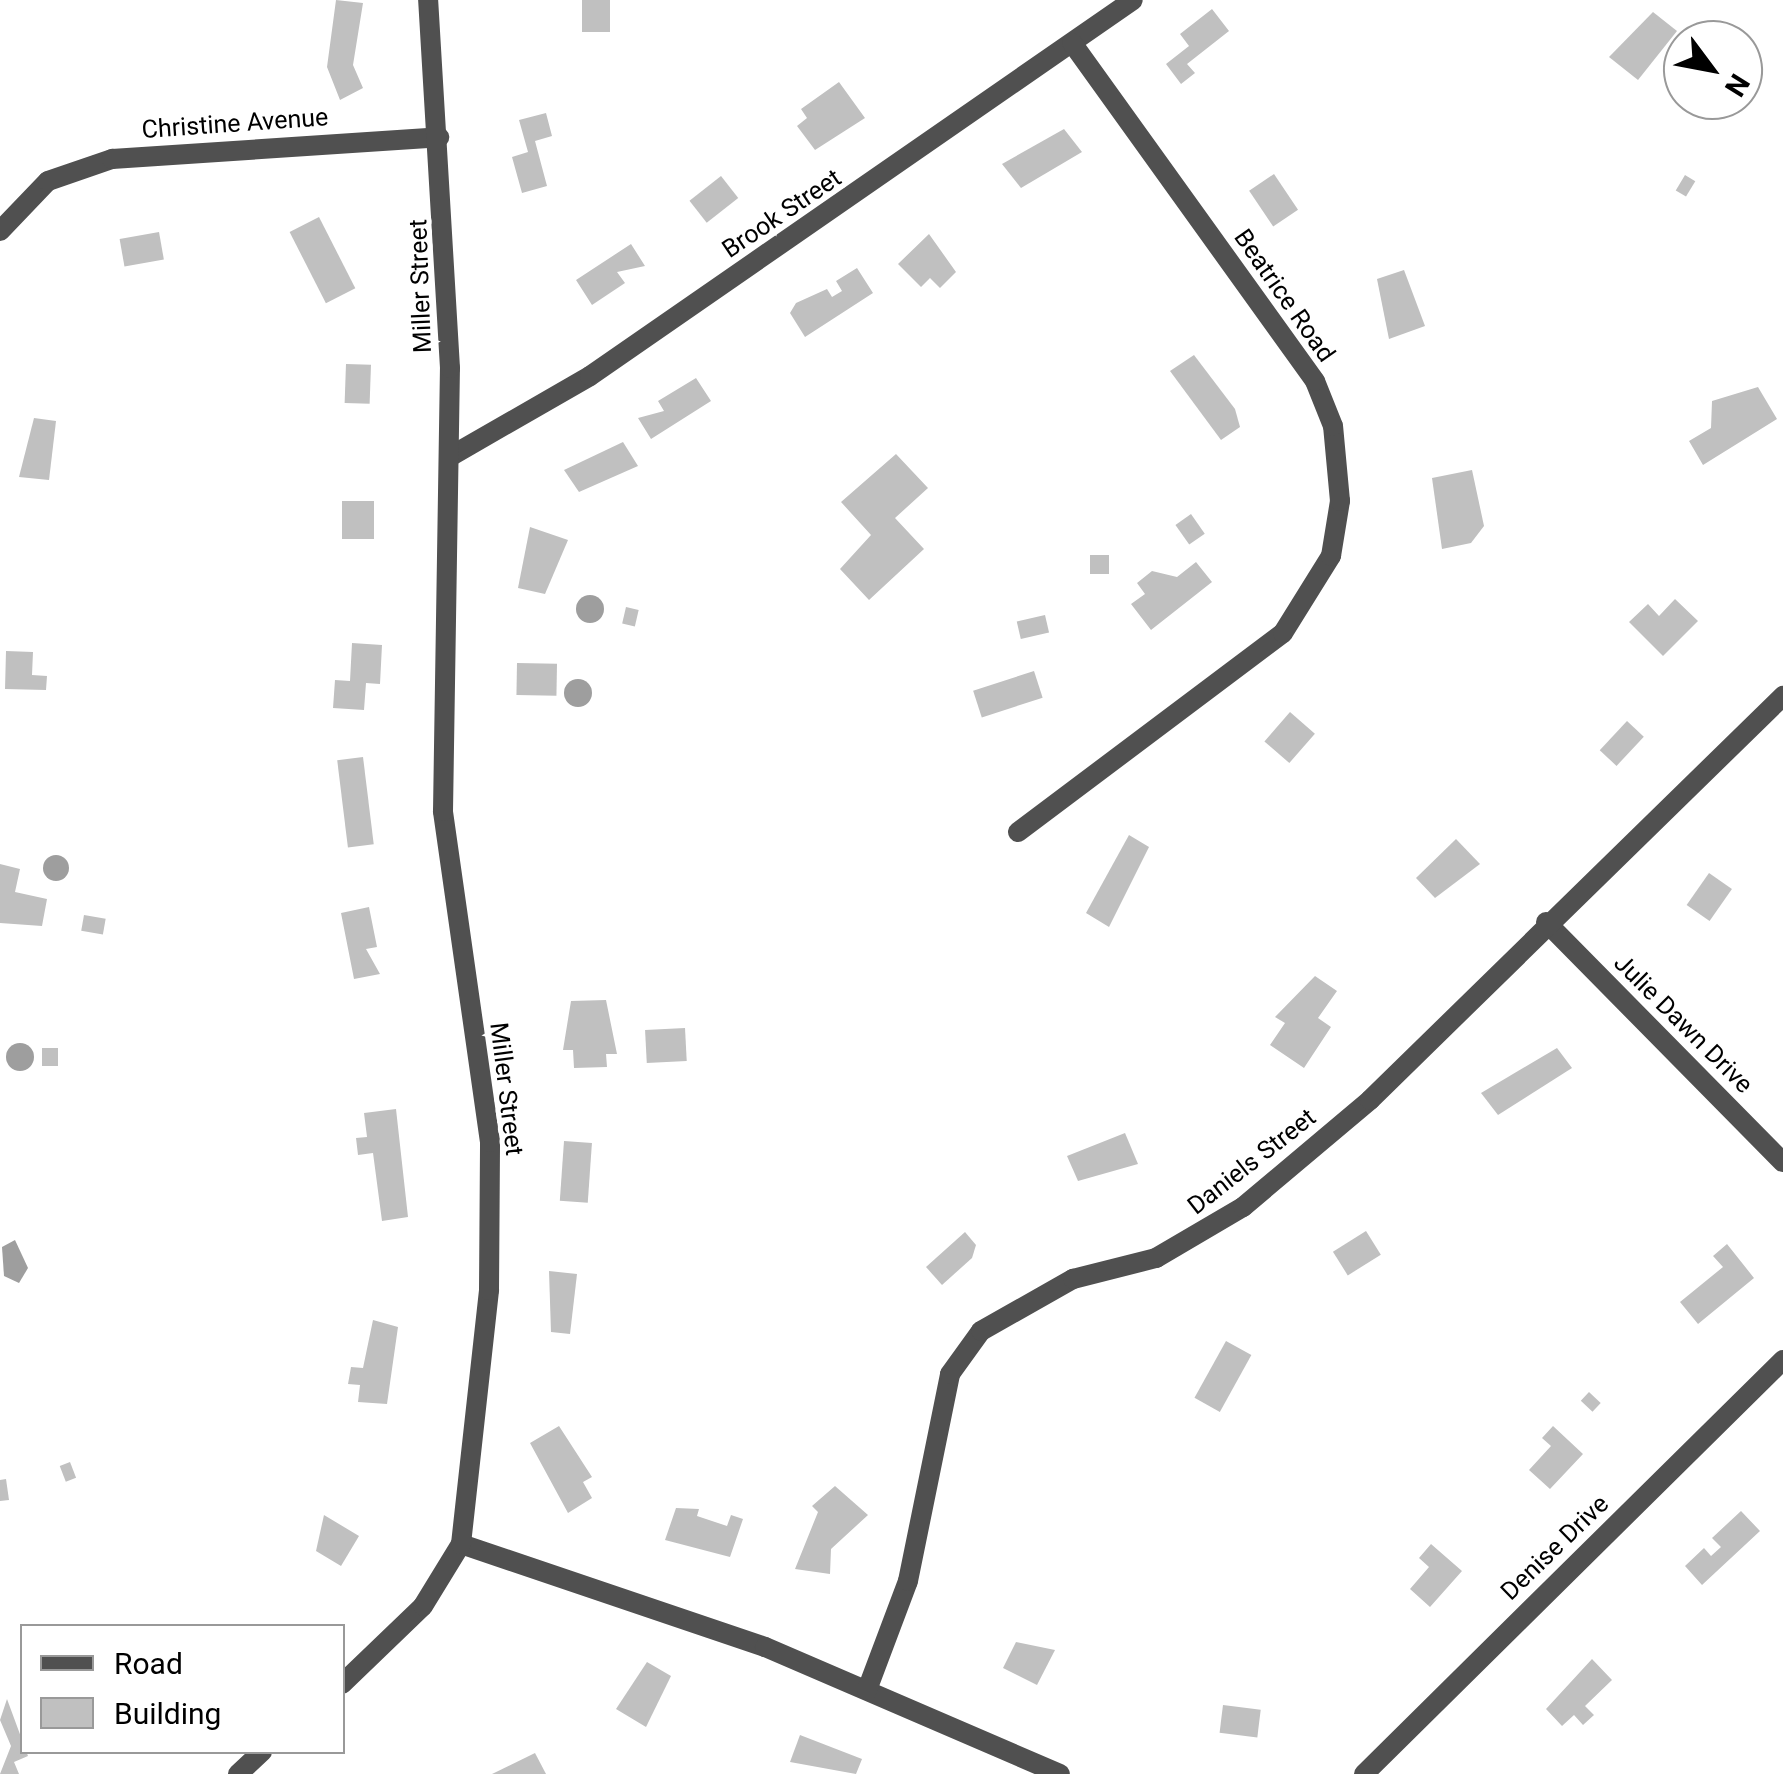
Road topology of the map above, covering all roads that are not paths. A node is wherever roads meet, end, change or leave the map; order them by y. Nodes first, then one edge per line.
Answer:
1 (428, 0) edge
2 (1133, 0) edge
3 (1072, 42) junction
4 (439, 136) junction
5 (0, 231) edge
6 (450, 456) junction
7 (1783, 696) edge
8 (1018, 832) dead end
9 (1546, 922) junction
10 (1783, 1162) edge
11 (1783, 1360) edge
12 (461, 1544) junction
13 (345, 1681) edge
14 (868, 1690) junction
15 (260, 1754) edge
16 (238, 1774) edge
17 (1060, 1774) edge
18 (1364, 1774) edge

1 - 4 street, Miller Street
2 - 3 street, Brook Street
3 - 6 street, Brook Street
3 - 8 street, Beatrice Road
4 - 5 street, Christine Avenue
4 - 6 street, Miller Street
6 - 12 street, Miller Street
7 - 9 street, Daniels Street
9 - 10 street, Julie Dawn Drive
9 - 14 street, Daniels Street
11 - 18 street, Denise Drive
12 - 13 street
12 - 14 street
14 - 17 street
15 - 16 street

